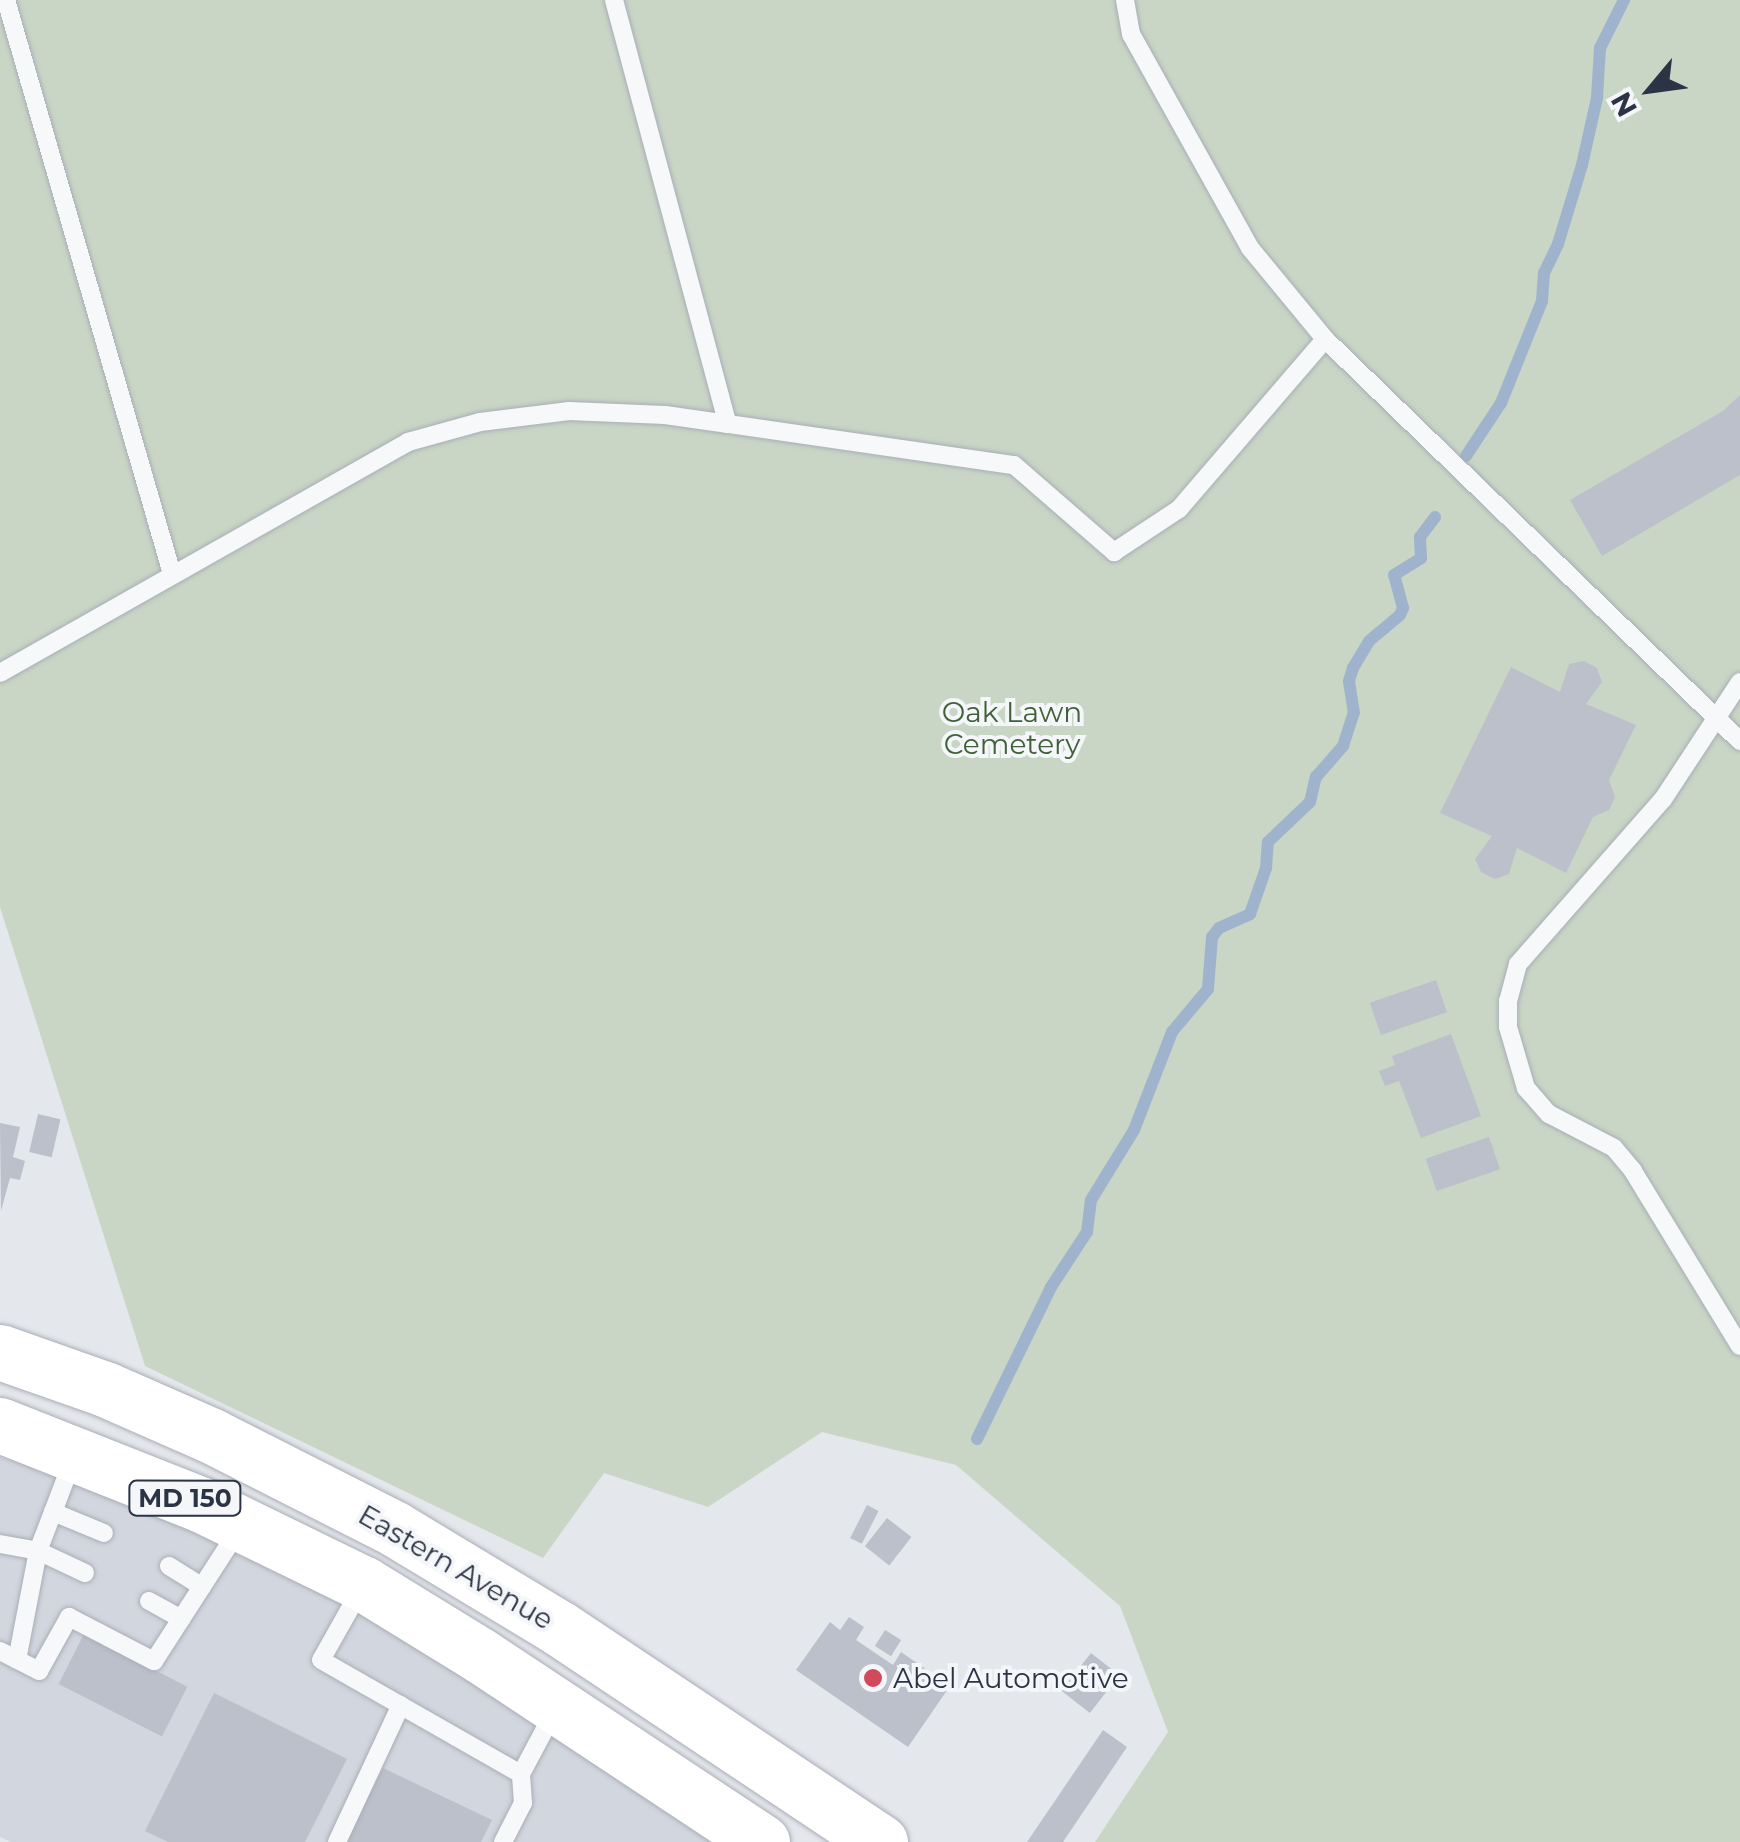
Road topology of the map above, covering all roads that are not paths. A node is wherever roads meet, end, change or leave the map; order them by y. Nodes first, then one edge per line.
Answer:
1 (6, 0) edge
2 (614, 0) edge
3 (1125, 0) edge
4 (1325, 339) junction
5 (728, 424) junction
6 (172, 574) junction
7 (0, 673) edge
8 (1740, 682) edge
9 (1716, 720) junction
10 (1740, 741) edge
11 (1740, 1346) edge
12 (0, 1352) edge
13 (0, 1425) edge
14 (76, 1454) junction
15 (53, 1512) junction
16 (242, 1524) junction
17 (395, 1529) junction
18 (104, 1533) dead end
19 (0, 1544) edge
20 (38, 1551) junction
21 (169, 1566) dead end
22 (85, 1573) dead end
23 (364, 1584) junction
24 (202, 1587) junction
25 (149, 1600) dead end
26 (181, 1619) junction
27 (9, 1656) edge
28 (401, 1705) junction
29 (557, 1705) junction
30 (521, 1774) junction
31 (337, 1842) edge
32 (503, 1842) edge
33 (762, 1842) edge
34 (880, 1842) edge

1 - 6 lane
2 - 5 lane
3 - 4 lane
4 - 5 lane
4 - 9 lane
5 - 6 lane
6 - 7 lane
8 - 9 lane
9 - 10 lane
9 - 11 lane
12 - 17 main road, Eastern Avenue / MD 150
13 - 14 main road, MD 150
14 - 15 lane
14 - 16 main road, MD 150
15 - 18 lane
15 - 20 lane
16 - 23 main road, MD 150
16 - 24 lane
17 - 23 main road
17 - 34 main road, Eastern Avenue / MD 150
19 - 20 lane
20 - 22 lane
20 - 27 lane
21 - 24 lane
23 - 28 lane
23 - 29 main road, MD 150
24 - 26 lane
25 - 26 lane
26 - 27 lane
28 - 30 lane
28 - 31 lane
29 - 30 lane
29 - 33 main road, MD 150
30 - 32 lane

